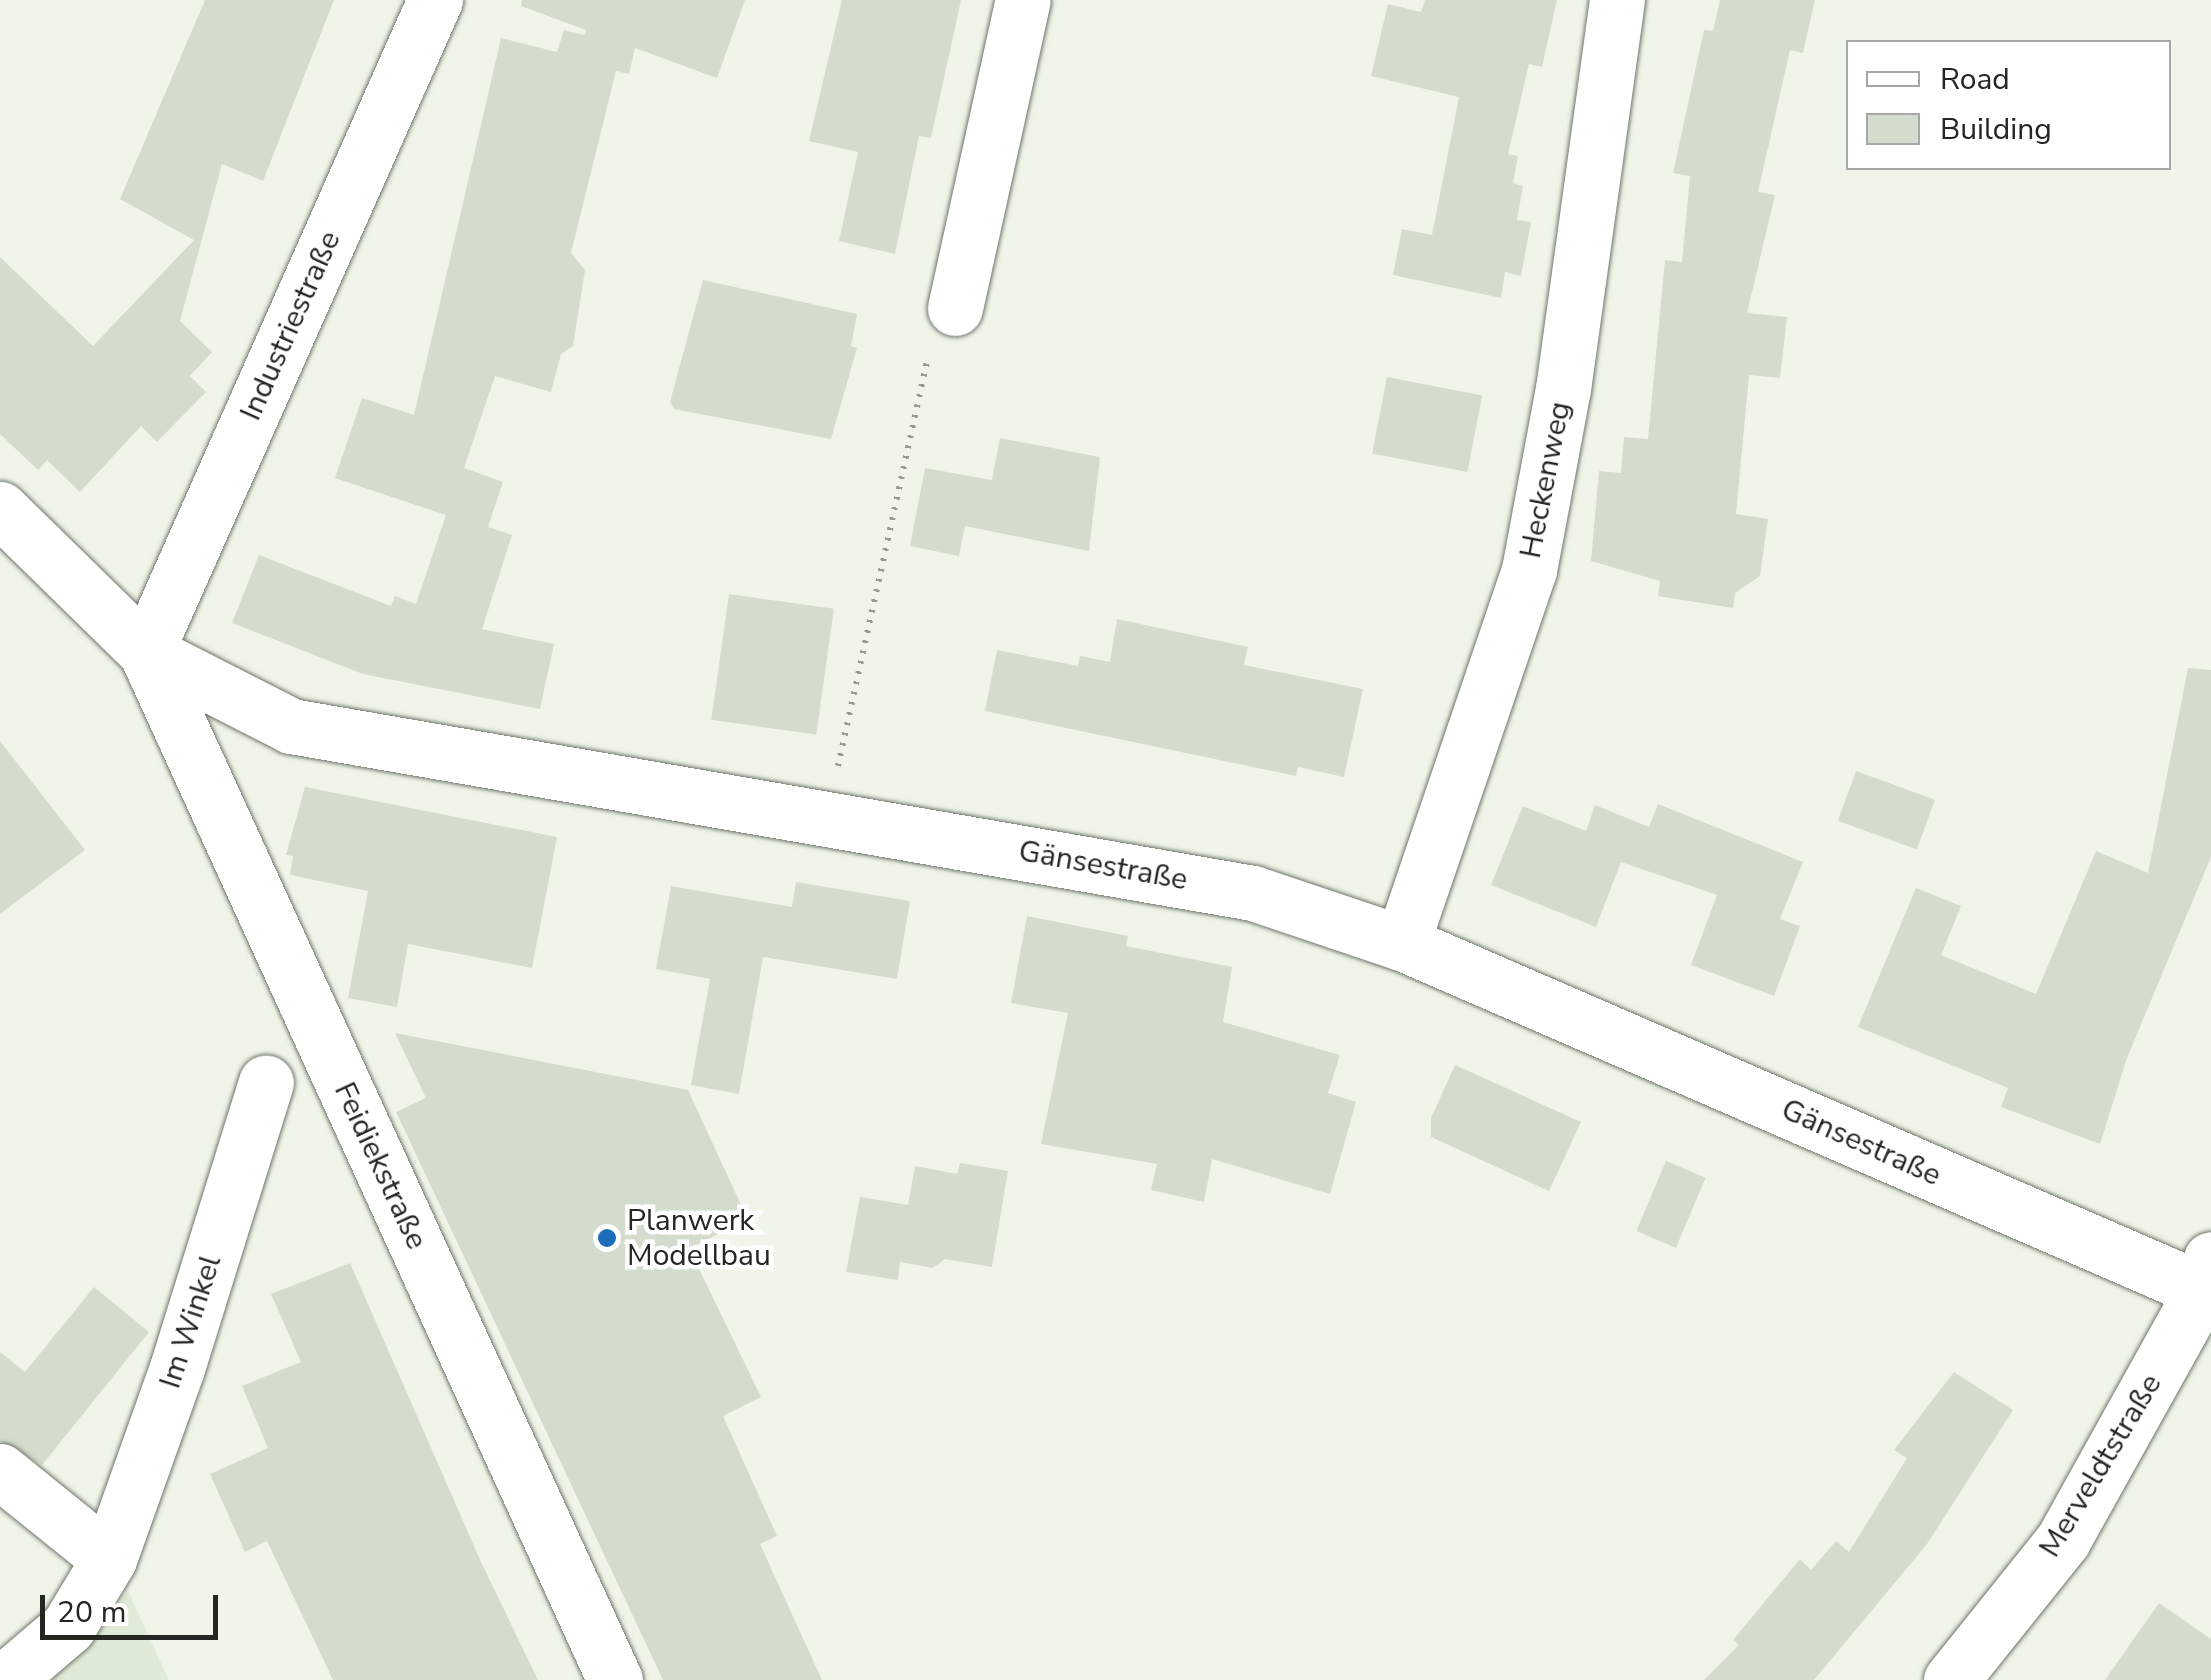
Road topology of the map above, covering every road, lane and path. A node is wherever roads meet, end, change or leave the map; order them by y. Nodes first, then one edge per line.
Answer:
1 (435, 0) edge
2 (1024, 0) edge
3 (1618, 0) edge
4 (955, 308) joint
5 (0, 509) edge
6 (146, 652) junction
7 (827, 816) junction
8 (1402, 943) junction
9 (266, 1082) dead end
10 (2208, 1281) edge
11 (0, 1471) edge
12 (109, 1559) junction
13 (6, 1680) edge
14 (614, 1680) edge
15 (1951, 1680) edge

1 - 6 street, Industriestraße
2 - 4 street
3 - 8 street, Heckenweg
4 - 7 path
5 - 6 street, Gänsestraße
6 - 7 street, Gänsestraße
6 - 14 street, Feidiekstraße
7 - 8 street, Gänsestraße
8 - 10 street, Gänsestraße
9 - 12 street, Im Winkel
10 - 15 street, Merveldtstraße
11 - 12 street
12 - 13 street, Im Winkel

